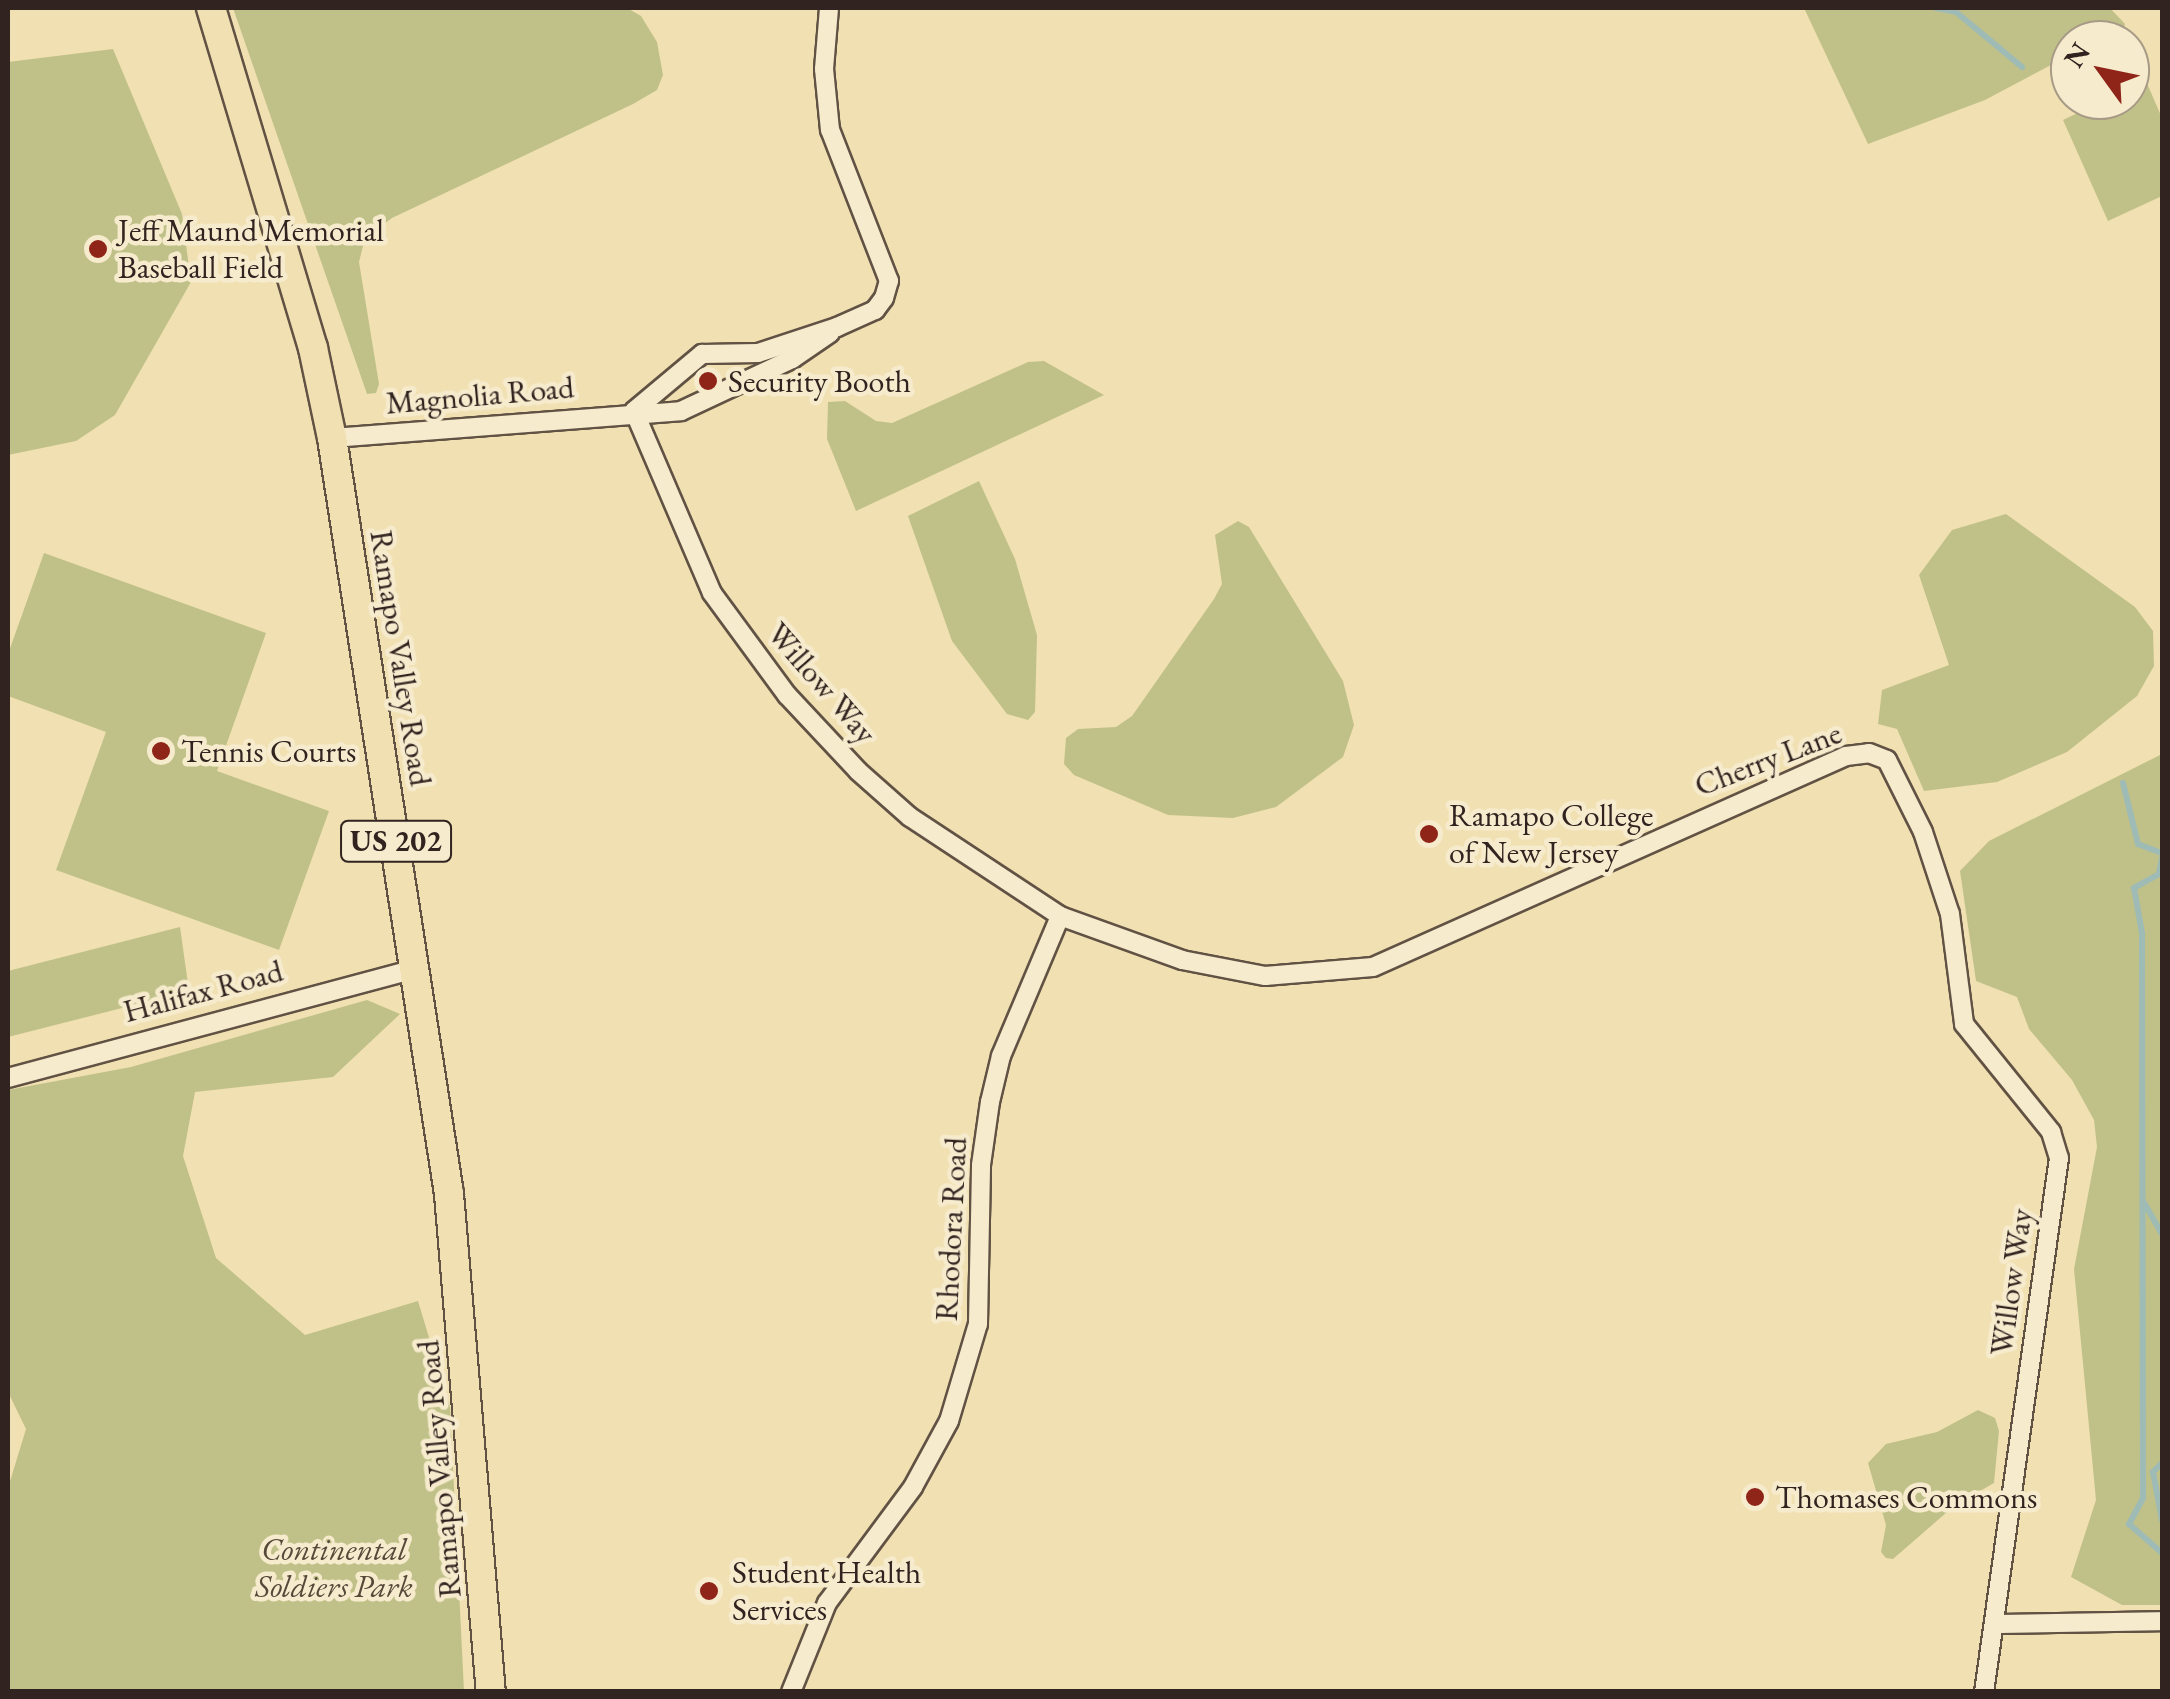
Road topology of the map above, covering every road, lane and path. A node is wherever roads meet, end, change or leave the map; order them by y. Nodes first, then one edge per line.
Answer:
1 (211, 8) edge
2 (829, 8) edge
3 (836, 327) junction
4 (634, 410) junction
5 (332, 438) junction
6 (1060, 916) junction
7 (416, 969) junction
8 (1958, 979) joint
9 (8, 1078) edge
10 (2162, 1622) edge
11 (1995, 1624) junction
12 (491, 1692) edge
13 (792, 1692) edge
14 (1984, 1692) edge

1 - 5 main road, Ramapo Valley Road / US 202
2 - 3 street
3 - 4 street, Magnolia Road
3 - 4 street
4 - 5 street, Magnolia Road
4 - 6 street, Willow Way
5 - 7 main road, Ramapo Valley Road / US 202
6 - 8 street, Cherry Lane
6 - 13 street, Rhodora Road
7 - 9 street, Halifax Road
7 - 12 main road, Ramapo Valley Road / US 202
8 - 11 street, Willow Way
10 - 11 street
11 - 14 street, Willow Way

